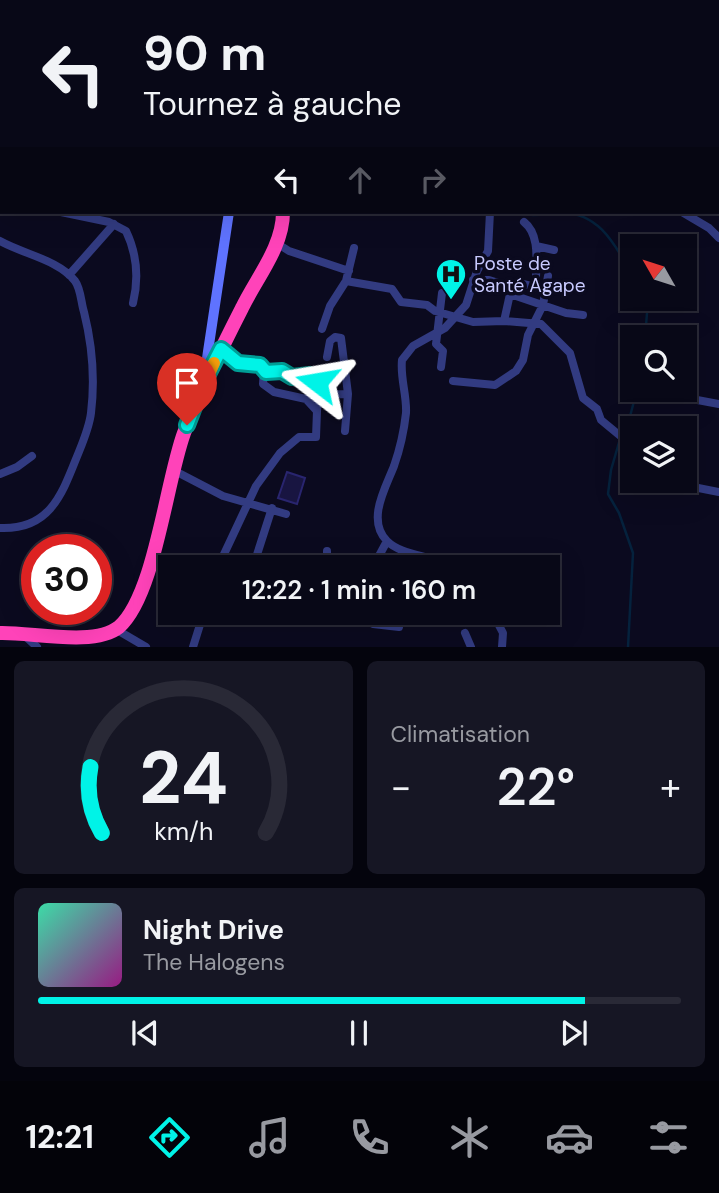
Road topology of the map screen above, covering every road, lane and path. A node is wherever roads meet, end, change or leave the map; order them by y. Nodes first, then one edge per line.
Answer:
1 (70, 214) edge
2 (229, 214) edge
3 (283, 214) edge
4 (490, 214) edge
5 (685, 214) edge
6 (524, 222) dead end
7 (114, 224) junction
8 (719, 238) edge
9 (0, 241) edge
10 (278, 244) junction
11 (536, 246) junction
12 (354, 248) dead end
13 (554, 250) dead end
14 (349, 271) junction
15 (69, 275) junction
16 (548, 276) dead end
17 (473, 280) junction
18 (346, 281) junction
19 (523, 284) dead end
20 (536, 287) junction
21 (545, 290) junction
22 (442, 293) dead end
23 (510, 294) junction
24 (133, 303) dead end
25 (543, 305) junction
26 (438, 312) junction
27 (583, 315) dead end
28 (456, 318) junction
29 (505, 321) junction
30 (533, 326) junction
31 (322, 329) dead end
32 (436, 332) junction
33 (221, 349) junction
34 (327, 357) dead end
35 (441, 367) dead end
36 (266, 372) junction
37 (347, 381) junction
38 (453, 381) dead end
39 (336, 383) dead end
40 (203, 384) junction
41 (348, 394) junction
42 (318, 395) junction
43 (697, 400) edge
44 (719, 404) edge
45 (317, 411) junction
46 (345, 430) dead end
47 (620, 437) edge
48 (32, 456) dead end
49 (175, 471) junction
50 (0, 474) edge
51 (697, 488) edge
52 (719, 492) edge
53 (249, 505) junction
54 (272, 509) junction
55 (286, 514) dead end
56 (0, 528) edge
57 (387, 541) junction
58 (327, 551) dead end
59 (224, 555) edge
60 (257, 555) edge
61 (327, 555) edge
62 (379, 555) edge
63 (420, 555) edge
64 (200, 625) edge
65 (382, 625) edge
66 (499, 625) edge
67 (399, 627) dead end
68 (117, 630) junction
69 (0, 633) edge
70 (21, 633) junction
71 (465, 633) dead end
72 (37, 647) edge
73 (146, 647) edge
74 (193, 647) edge
75 (471, 647) edge
76 (502, 647) edge

1 - 7 street
2 - 40 street
3 - 10 highway
4 - 17 street
5 - 8 street
6 - 11 street
7 - 15 street
7 - 24 street
9 - 15 street
10 - 14 street
10 - 33 highway
11 - 13 street
11 - 20 street
12 - 14 street
14 - 18 street
15 - 56 street
16 - 21 street
17 - 23 street
17 - 28 street
18 - 26 street
18 - 31 street
19 - 20 street
20 - 21 street
21 - 25 street
22 - 26 street
23 - 25 street
23 - 29 street
25 - 27 street
25 - 30 street
26 - 28 street
26 - 32 street
28 - 29 street
28 - 32 street
29 - 30 street
30 - 38 street
30 - 47 street
32 - 35 street
32 - 57 street
33 - 36 street
33 - 40 highway
34 - 37 street
36 - 42 street
36 - 45 street
37 - 39 street
37 - 41 street
40 - 49 highway
41 - 42 street
41 - 46 street
42 - 45 street
43 - 44 street
45 - 53 street
48 - 50 street
49 - 53 street
49 - 68 highway
51 - 52 street
53 - 54 street
53 - 59 street
54 - 55 street
54 - 60 street
57 - 62 street
57 - 63 street
58 - 61 street
64 - 74 street
65 - 67 street
66 - 76 street
68 - 70 highway
68 - 73 street
69 - 70 highway
70 - 72 street
71 - 75 street

